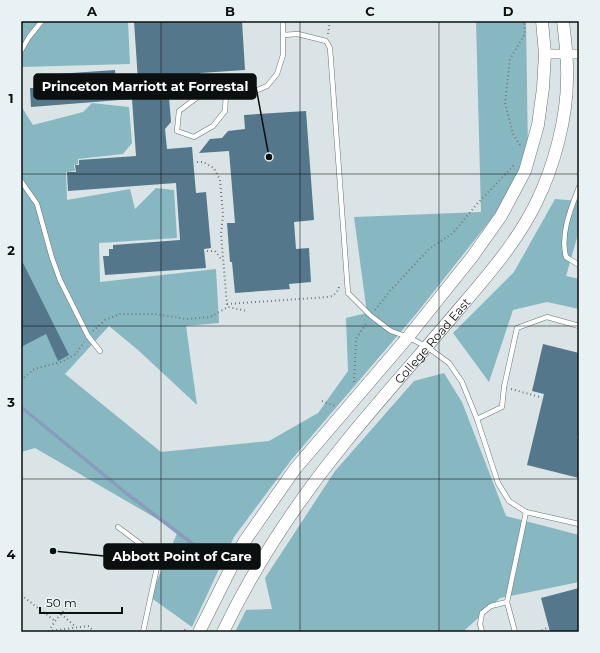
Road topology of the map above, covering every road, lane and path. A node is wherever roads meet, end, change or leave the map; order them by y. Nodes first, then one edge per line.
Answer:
1 (42, 21) edge
2 (283, 21) edge
3 (330, 21) edge
4 (542, 21) edge
5 (563, 21) edge
6 (329, 30) dead end
7 (283, 35) junction
8 (21, 51) edge
9 (545, 54) junction
10 (573, 54) edge
11 (226, 94) junction
12 (197, 162) dead end
13 (21, 181) edge
14 (579, 187) edge
15 (208, 251) dead end
16 (223, 261) junction
17 (579, 265) edge
18 (340, 286) dead end
19 (227, 306) junction
20 (247, 311) dead end
21 (579, 326) edge
22 (88, 336) junction
23 (408, 337) junction
24 (427, 347) junction
25 (100, 351) dead end
26 (21, 380) edge
27 (504, 387) junction
28 (540, 397) dead end
29 (322, 401) dead end
30 (336, 406) dead end
31 (477, 419) junction
32 (526, 512) junction
33 (579, 524) edge
34 (118, 527) dead end
35 (21, 595) edge
36 (507, 602) junction
37 (66, 608) dead end
38 (61, 614) junction
39 (55, 621) junction
40 (76, 627) junction
41 (547, 628) dead end
42 (49, 632) edge
43 (94, 632) edge
44 (143, 632) edge
45 (198, 632) edge
46 (223, 632) edge
47 (482, 632) edge
48 (515, 632) edge
49 (538, 632) edge

1 - 8 lane
2 - 7 lane
3 - 6 path
4 - 9 street, College Road East
5 - 10 street, College Road East
7 - 11 lane
7 - 23 lane
9 - 10 street
9 - 23 street, College Road East
10 - 24 street, College Road East
11 - 11 lane
12 - 16 path
13 - 22 lane
14 - 17 lane
15 - 16 path
16 - 19 path
18 - 19 path
19 - 20 path
19 - 22 path
21 - 27 lane
22 - 25 lane
22 - 26 path
23 - 24 lane
23 - 45 street, College Road East
24 - 31 lane
24 - 46 street, College Road East
27 - 28 path
27 - 31 lane
29 - 30 path
31 - 32 lane
32 - 33 lane
32 - 36 lane
34 - 44 lane
35 - 39 path
36 - 47 lane
36 - 48 lane
37 - 38 path
38 - 39 path
38 - 40 path
39 - 42 path
40 - 42 path
40 - 43 path
41 - 49 path

